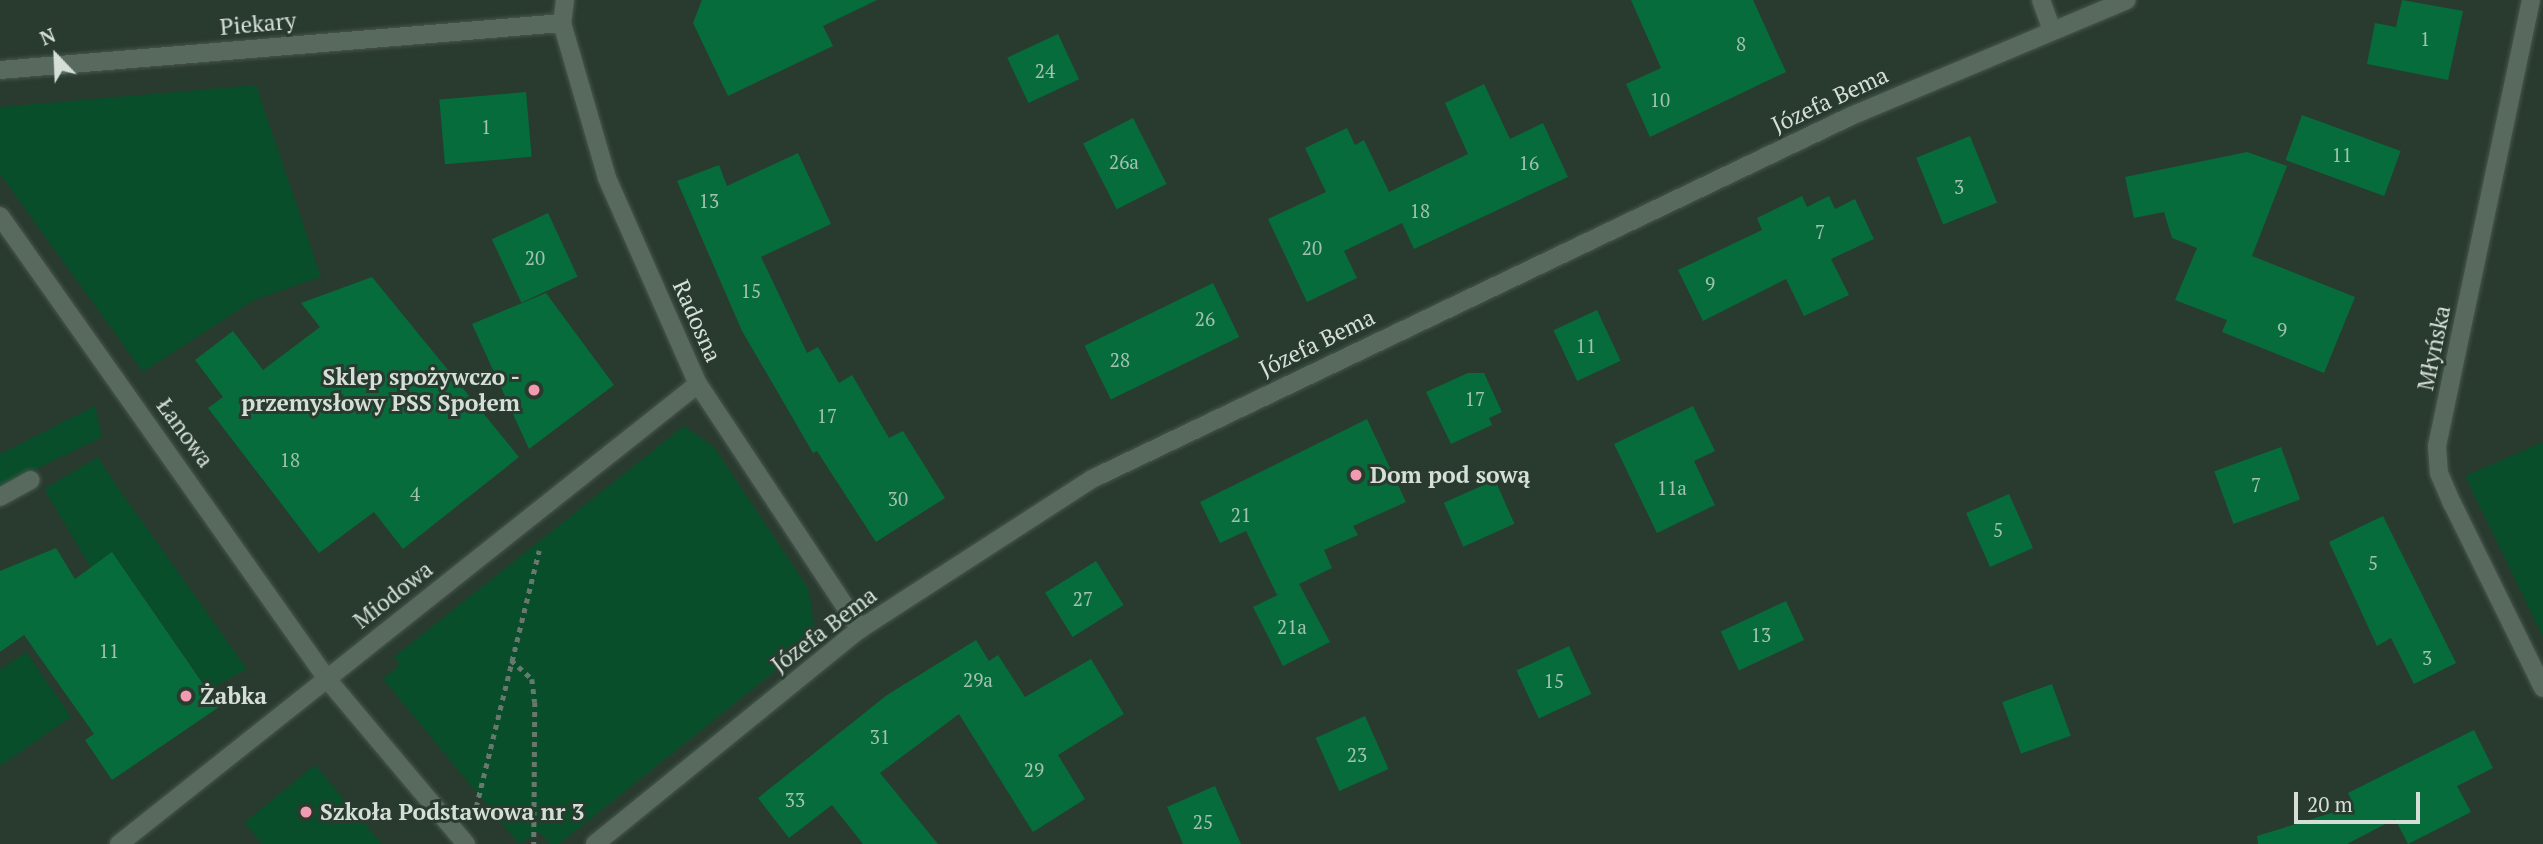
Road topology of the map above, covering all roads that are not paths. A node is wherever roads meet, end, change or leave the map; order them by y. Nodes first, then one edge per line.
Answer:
1 (565, 0) edge
2 (2040, 0) edge
3 (2127, 0) edge
4 (2531, 0) edge
5 (562, 23) junction
6 (2051, 27) junction
7 (0, 70) edge
8 (0, 216) edge
9 (698, 384) junction
10 (31, 480) dead end
11 (0, 497) edge
12 (860, 629) junction
13 (327, 679) junction
14 (2543, 688) edge
15 (119, 844) edge
16 (466, 844) edge
17 (595, 844) edge

1 - 5 street, Radosna
2 - 6 street
3 - 6 street, Józefa Bema
4 - 14 street, Młyńska
5 - 7 street, Piekary
5 - 9 street, Radosna
6 - 12 street, Józefa Bema
8 - 13 street, Łanowa
9 - 12 street, Radosna
9 - 13 street, Miodowa
10 - 11 street
12 - 17 street, Józefa Bema
13 - 15 street, Miodowa
13 - 16 street, Łanowa

